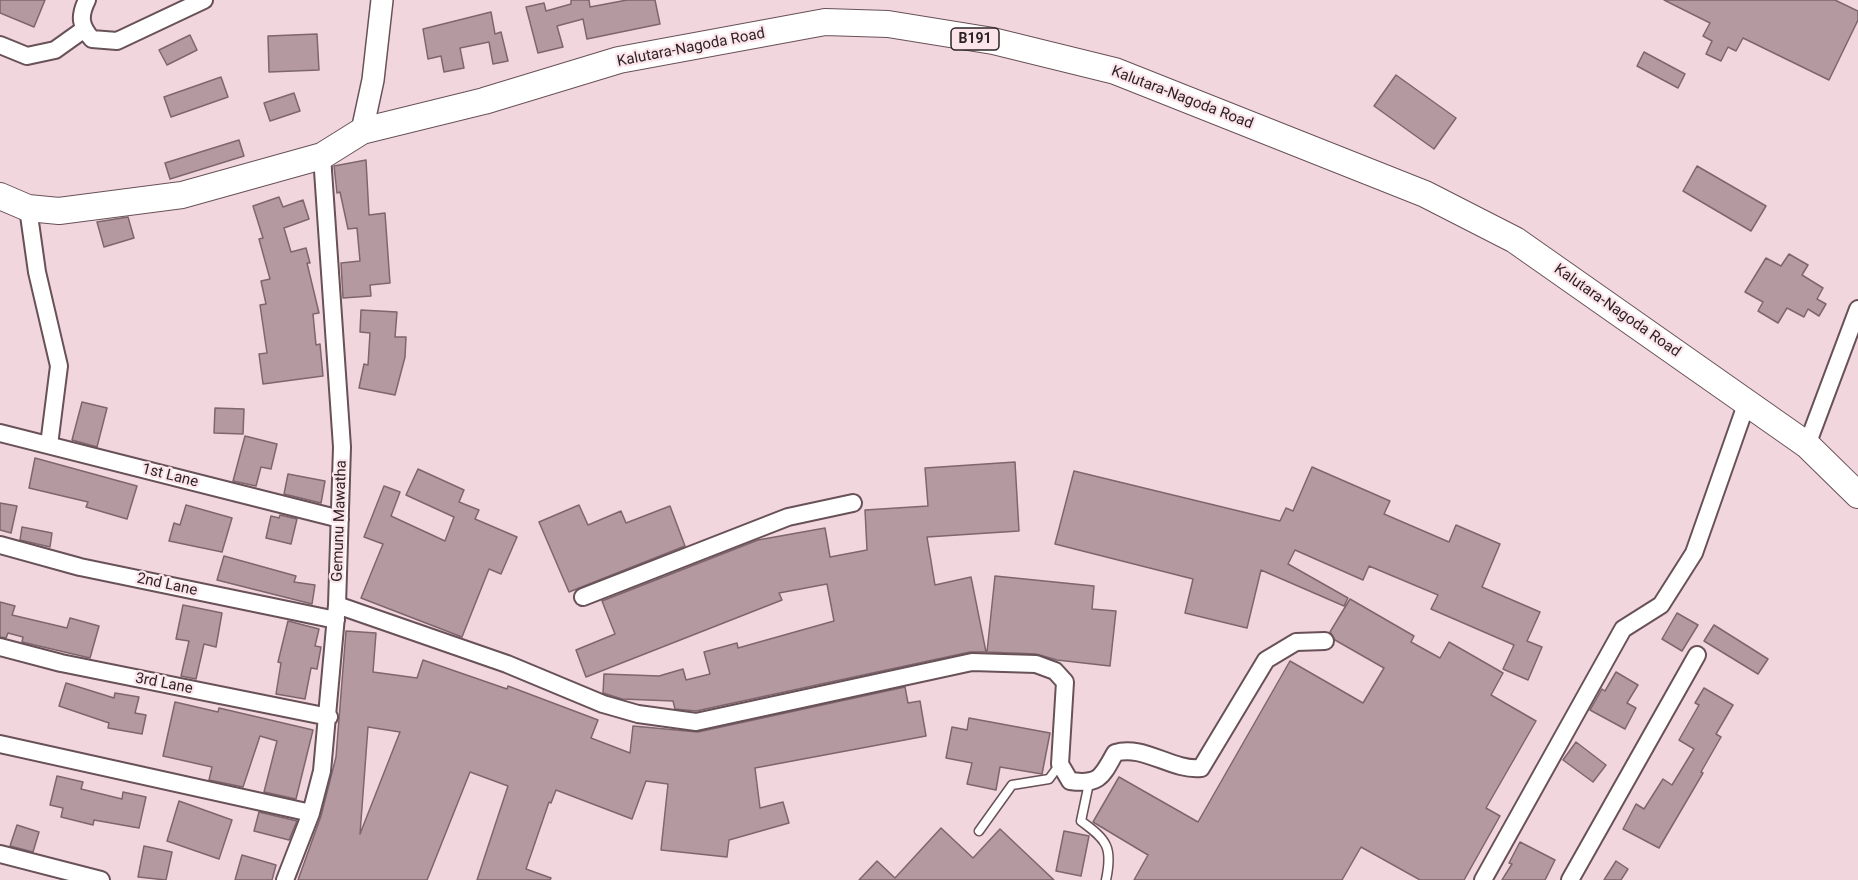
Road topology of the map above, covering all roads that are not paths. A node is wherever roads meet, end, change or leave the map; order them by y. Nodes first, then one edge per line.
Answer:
1 (87, 0) edge
2 (204, 0) edge
3 (382, 0) edge
4 (83, 30) junction
5 (0, 45) edge
6 (362, 131) junction
7 (322, 156) junction
8 (0, 196) edge
9 (28, 208) junction
10 (1858, 309) edge
11 (1747, 402) junction
12 (0, 433) edge
13 (49, 445) junction
14 (1807, 445) junction
15 (1858, 495) edge
16 (853, 503) dead end
17 (340, 519) junction
18 (0, 545) edge
19 (583, 597) dead end
20 (336, 612) junction
21 (1325, 641) dead end
22 (0, 647) edge
23 (1697, 655) dead end
24 (329, 717) junction
25 (0, 744) edge
26 (1060, 764) junction
27 (1089, 783) junction
28 (311, 813) junction
29 (979, 831) dead end
30 (0, 854) edge
31 (101, 880) edge
32 (285, 880) edge
33 (1106, 880) edge
34 (1483, 880) edge
35 (1570, 880) edge

1 - 4 street
2 - 4 street
3 - 6 street
4 - 5 street
6 - 7 main road, Kalutara-Nagoda Road / B191
6 - 11 main road, Kalutara-Nagoda Road / B191
7 - 9 main road, Kalutara-Nagoda Road / B191
7 - 17 street, Gemunu Mawatha
8 - 9 main road, Kalutara-Nagoda Road / B191
9 - 13 street
10 - 14 street
11 - 14 main road, Kalutara-Nagoda Road / B191
11 - 34 street
12 - 13 street, 1st Lane
13 - 17 street, 1st Lane
14 - 15 main road, Kalutara-Nagoda Road / B191
16 - 19 street
17 - 20 street, Gemunu Mawatha
18 - 20 street, 2nd Lane
20 - 24 street, Gemunu Mawatha
20 - 26 street, 2nd Lane
21 - 27 street
22 - 24 street, 3rd Lane
23 - 35 street
24 - 28 street, Gemunu Mawatha
25 - 28 street
26 - 27 street
26 - 29 lane
27 - 33 lane
28 - 32 street, Gemunu Mawatha
30 - 31 street

